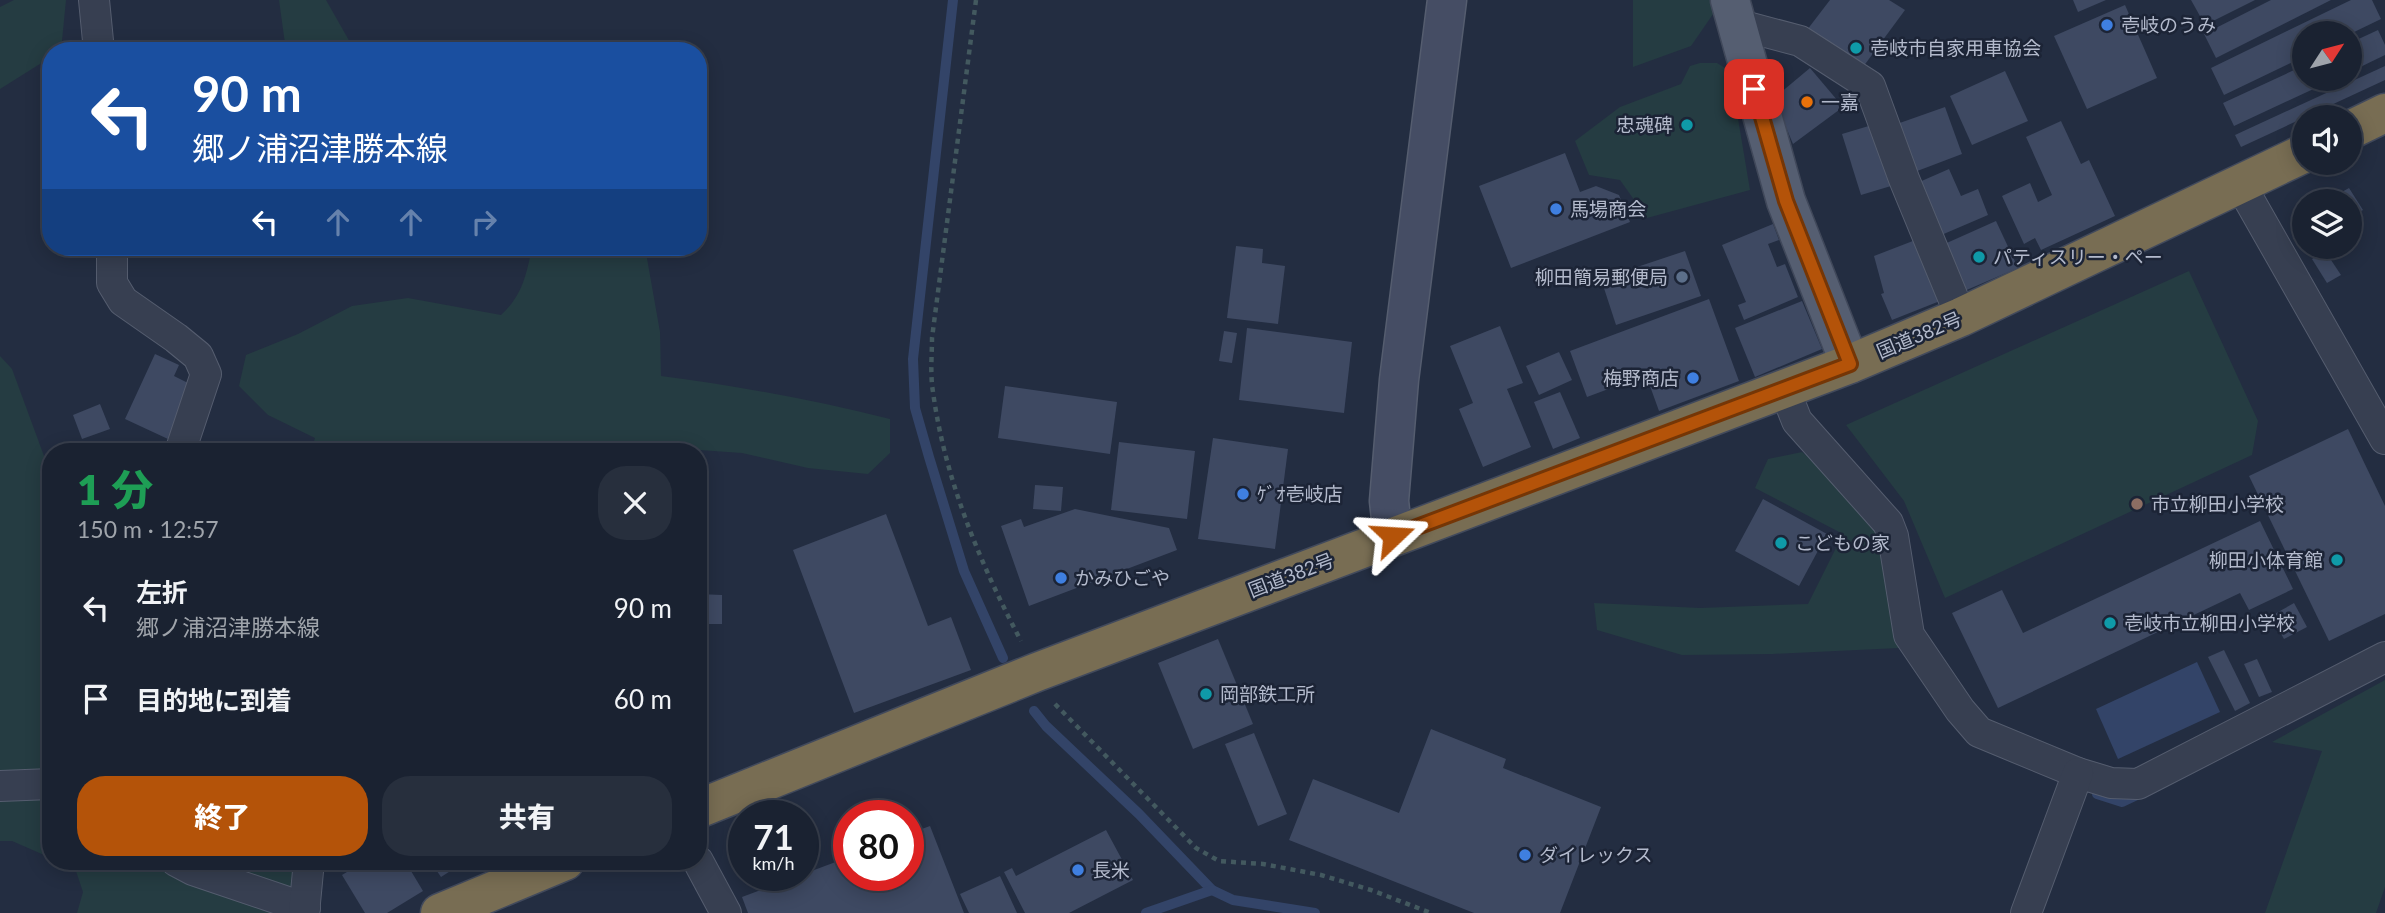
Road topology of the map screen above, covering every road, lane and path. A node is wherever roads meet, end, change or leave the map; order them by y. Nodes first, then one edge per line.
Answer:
1 (94, 0) edge
2 (976, 0) edge
3 (1447, 0) edge
4 (1733, 12) edge
5 (98, 42) edge
6 (2385, 113) edge
7 (2362, 124) edge
8 (2292, 159) edge
9 (2240, 184) junction
10 (112, 256) edge
11 (1961, 317) junction
12 (1850, 364) junction
13 (1784, 388) junction
14 (2385, 439) edge
15 (183, 443) edge
16 (1393, 536) junction
17 (2385, 657) edge
18 (1037, 672) junction
19 (2078, 773) junction
20 (42, 784) edge
21 (0, 786) edge
22 (707, 805) edge
23 (193, 870) edge
24 (308, 870) edge
25 (543, 870) edge
26 (703, 870) edge
27 (304, 910) edge
28 (440, 913) edge
29 (726, 913) edge
30 (1430, 913) edge
31 (2026, 913) edge

1 - 5 street
2 - 18 path
3 - 16 street
4 - 11 street
4 - 12 main road
6 - 7 highway
8 - 9 highway, 国道382号
9 - 11 highway, 国道382号
9 - 14 street
10 - 15 street
11 - 12 highway, 国道382号
12 - 13 highway, 国道382号
13 - 16 highway, 国道382号
13 - 19 street
16 - 18 highway, 国道382号
17 - 19 street
18 - 22 highway, 国道382号
18 - 30 path
19 - 31 street
20 - 21 street
23 - 27 street
24 - 27 street
25 - 28 highway
26 - 29 street

